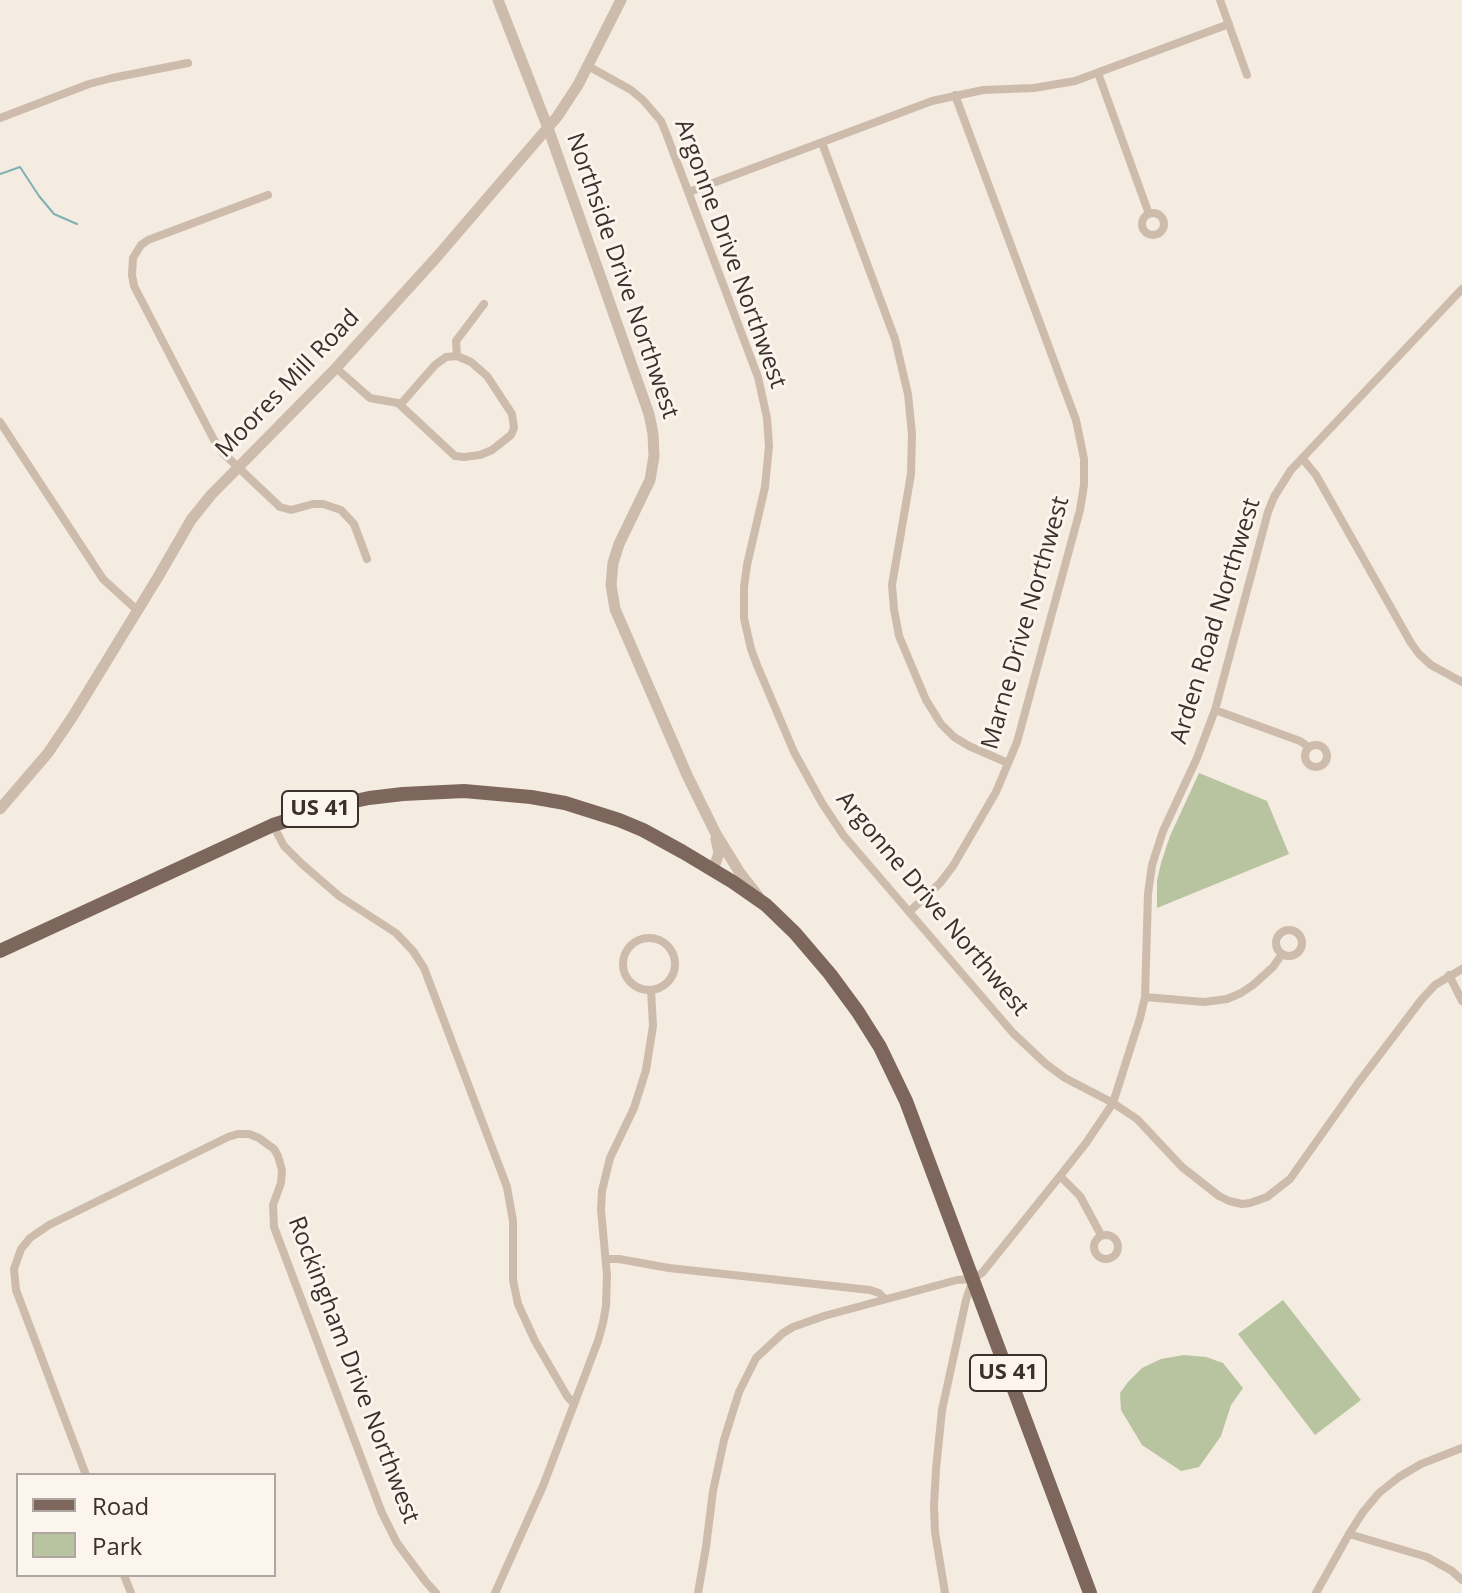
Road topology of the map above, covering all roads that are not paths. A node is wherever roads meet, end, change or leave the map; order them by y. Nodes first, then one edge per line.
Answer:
1 (498, 0) edge
2 (621, 0) edge
3 (1220, 0) edge
4 (1229, 24) junction
5 (188, 63) dead end
6 (588, 66) junction
7 (1098, 73) junction
8 (1247, 75) dead end
9 (955, 95) junction
10 (0, 118) edge
11 (548, 128) junction
12 (822, 143) junction
13 (689, 192) junction
14 (268, 195) dead end
15 (1149, 214) dead end
16 (1462, 289) edge
17 (484, 304) dead end
18 (457, 356) junction
19 (336, 368) junction
20 (400, 405) junction
21 (0, 422) edge
22 (1302, 458) junction
23 (237, 468) junction
24 (367, 559) dead end
25 (138, 611) junction
26 (1462, 682) edge
27 (1215, 710) junction
28 (1309, 747) dead end
29 (1008, 763) junction
30 (0, 809) edge
31 (275, 829) junction
32 (716, 834) junction
33 (726, 850) junction
34 (716, 872) junction
35 (766, 905) junction
36 (909, 912) junction
37 (0, 951) edge
38 (1282, 954) dead end
39 (0, 961) edge
40 (1462, 969) edge
41 (1449, 975) junction
42 (651, 990) junction
43 (1145, 997) junction
44 (1462, 1001) edge
45 (1113, 1103) junction
46 (1060, 1176) junction
47 (1101, 1235) dead end
48 (606, 1259) junction
49 (973, 1279) junction
50 (885, 1299) junction
51 (574, 1404) junction
52 (1462, 1448) edge
53 (85, 1473) edge
54 (1349, 1534) junction
55 (1462, 1580) edge
56 (436, 1593) edge
57 (495, 1593) edge
58 (698, 1593) edge
59 (945, 1593) edge
60 (1090, 1593) edge
61 (1316, 1593) edge

1 - 11 street, Northside Drive Northwest
2 - 6 street, Moores Mill Road
3 - 4 street
4 - 7 street
4 - 8 street
5 - 10 street
6 - 11 street, Moores Mill Road
6 - 13 street, Argonne Drive Northwest
7 - 9 street
7 - 15 street
9 - 12 street
9 - 29 street, Marne Drive Northwest
11 - 19 street, Moores Mill Road
11 - 32 street, Northside Drive Northwest
12 - 13 street
12 - 29 street
13 - 36 street, Argonne Drive Northwest
14 - 23 street
16 - 22 street, Arden Road Northwest
17 - 18 street
18 - 20 street
18 - 20 street
19 - 20 street
19 - 23 street, Moores Mill Road
21 - 25 street
22 - 26 street
22 - 27 street, Arden Road Northwest
23 - 24 street
23 - 25 street, Moores Mill Road
25 - 30 street, Moores Mill Road
27 - 28 street
27 - 43 street, Arden Road Northwest
29 - 36 street, Marne Drive Northwest
31 - 34 main road, US 41
31 - 37 main road, US 41
31 - 39 main road, US 41
31 - 51 street
32 - 33 street, Northside Drive Northwest
32 - 34 street
33 - 34 street
33 - 35 street, Northside Drive Northwest
34 - 35 main road, Northside Drive Northwest / US 41
35 - 49 main road, Northside Drive Northwest / US 41
36 - 45 street, Argonne Drive Northwest
38 - 43 street
40 - 41 street, Argonne Drive Northwest
41 - 44 street
41 - 45 street, Argonne Drive Northwest
42 - 42 street
42 - 48 street
43 - 45 street, Arden Road Northwest
45 - 46 street, Arden Road Northwest
46 - 47 street
46 - 49 street, Arden Road Northwest
48 - 50 street
48 - 51 street
49 - 50 street
49 - 59 street, Arden Road Northwest
49 - 60 main road, Northside Drive Northwest / US 41
50 - 58 street
51 - 57 street
52 - 54 street
53 - 56 street, Rockingham Drive Northwest
54 - 55 street
54 - 61 street

